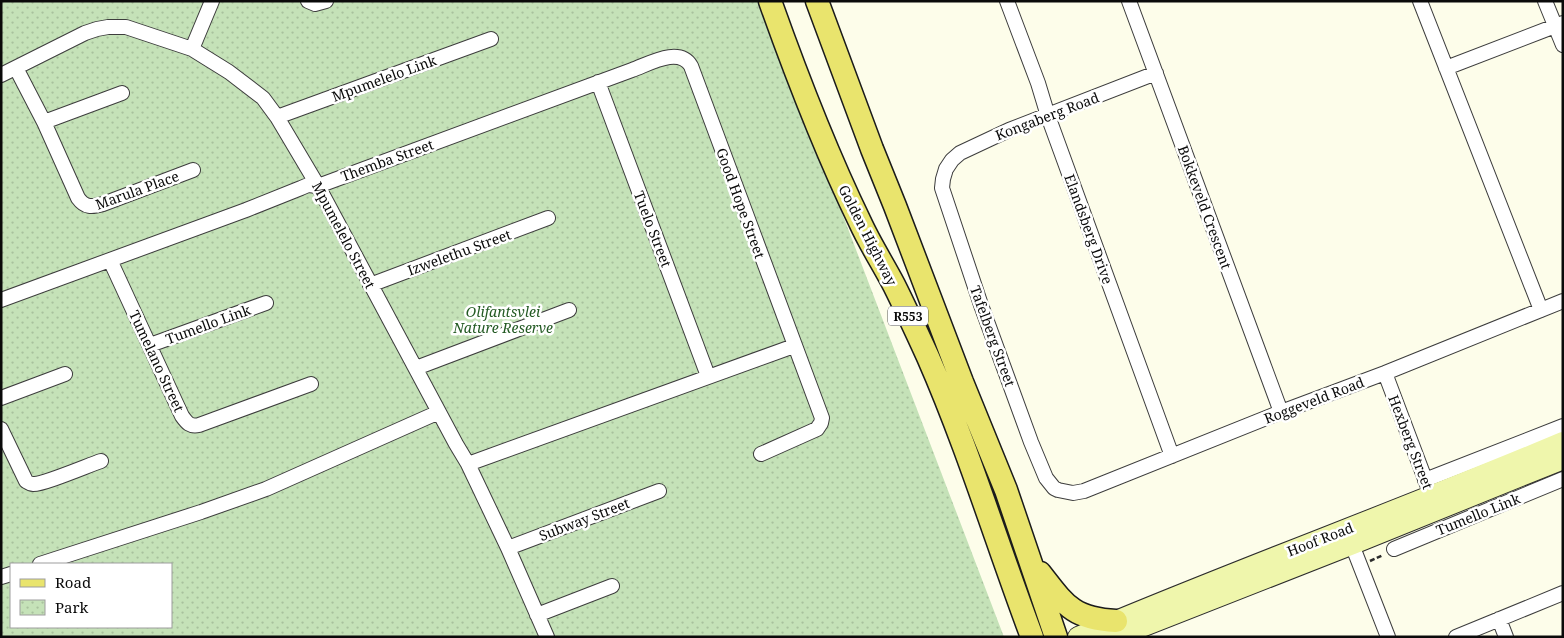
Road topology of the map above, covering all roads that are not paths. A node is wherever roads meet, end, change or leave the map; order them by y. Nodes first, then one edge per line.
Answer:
1 (212, 1) edge
2 (308, 1) edge
3 (326, 1) edge
4 (770, 1) edge
5 (817, 1) edge
6 (1007, 1) edge
7 (1129, 1) edge
8 (1420, 1) edge
9 (1546, 1) edge
10 (1559, 25) edge
11 (491, 39) dead end
12 (1563, 45) edge
13 (192, 49) junction
14 (688, 61) joint
15 (16, 68) junction
16 (1446, 68) junction
17 (1156, 73) junction
18 (1, 75) edge
19 (598, 82) junction
20 (122, 93) dead end
21 (1048, 116) junction
22 (278, 117) junction
23 (44, 122) junction
24 (946, 169) joint
25 (193, 170) dead end
26 (318, 186) junction
27 (548, 218) dead end
28 (110, 260) junction
29 (370, 285) junction
30 (1, 300) edge
31 (1563, 302) edge
32 (266, 303) dead end
33 (568, 310) dead end
34 (1542, 310) junction
35 (150, 345) junction
36 (794, 346) junction
37 (416, 368) junction
38 (1385, 373) junction
39 (65, 374) dead end
40 (708, 376) junction
41 (311, 384) dead end
42 (1, 398) edge
43 (439, 412) junction
44 (1281, 412) junction
45 (1563, 426) edge
46 (1, 429) edge
47 (1563, 442) edge
48 (761, 454) dead end
49 (1172, 456) junction
50 (1563, 459) edge
51 (101, 461) dead end
52 (468, 464) junction
53 (1563, 480) edge
54 (660, 491) dead end
55 (1064, 492) joint
56 (1431, 495) junction
57 (1349, 537) junction
58 (508, 548) junction
59 (1394, 549) road end
60 (1031, 561) junction
61 (43, 563) edge
62 (612, 586) dead end
63 (1563, 593) edge
64 (538, 615) junction
65 (1499, 620) junction
66 (1118, 632) edge
67 (547, 637) edge
68 (1032, 637) edge
69 (1056, 637) edge
70 (1078, 637) edge
71 (1388, 637) edge
72 (1456, 637) edge
73 (1506, 637) edge

1 - 13 street
2 - 3 street
4 - 68 main road, Golden Highway / R553
5 - 60 main road, R553
6 - 21 street, Elandsberg Drive
7 - 17 street, Bokkeveld Crescent
8 - 16 street
9 - 10 street
10 - 12 street
10 - 16 street
11 - 22 street, Mpumelelo Link
13 - 15 street, Mpumelelo Street
13 - 22 street, Mpumelelo Street
14 - 19 street, Themba Street
14 - 36 street, Good Hope Street
15 - 18 street, Mpumelelo Street
15 - 23 street, Marula Place
16 - 34 street
17 - 21 street, Kongaberg Road
17 - 44 street, Bokkeveld Crescent
19 - 26 street, Themba Street
19 - 40 street, Tuelo Street
20 - 23 street
21 - 24 street, Kongaberg Road
21 - 49 street, Elandsberg Drive
22 - 26 street, Mpumelelo Street
23 - 25 street, Marula Place
24 - 55 street, Tafelberg Street
26 - 28 street, Themba Street
26 - 29 street, Mpumelelo Street
27 - 29 street, Izwelethu Street
28 - 30 street, Themba Street
28 - 35 street, Tumelano Street
29 - 37 street, Mpumelelo Street
31 - 34 street, Roggeveld Road
32 - 35 street, Tumello Link
33 - 37 street
34 - 38 street, Roggeveld Road
35 - 41 street, Tumelano Street
36 - 40 street
36 - 48 street, Good Hope Street
37 - 43 street, Mpumelelo Street
38 - 44 street, Roggeveld Road
38 - 56 street, Hexberg Street
39 - 42 street
40 - 52 street
43 - 52 street, Mpumelelo Street
43 - 61 street
44 - 49 street, Roggeveld Road
45 - 56 street
46 - 51 street
47 - 56 main road, Hoof Road
49 - 55 street, Roggeveld Road
50 - 56 main road, Hoof Road
52 - 58 street, Mpumelelo Street
53 - 59 street, Tumello Link
54 - 58 street, Subway Street
56 - 57 main road, Hoof Road
57 - 66 main road, Hoof Road
57 - 71 street
58 - 64 street, Mpumelelo Street
60 - 66 main road
60 - 69 main road, R553
62 - 64 street
63 - 65 street
64 - 67 street, Mpumelelo Street
65 - 72 street
65 - 73 street
66 - 70 main road, Hoof Road

